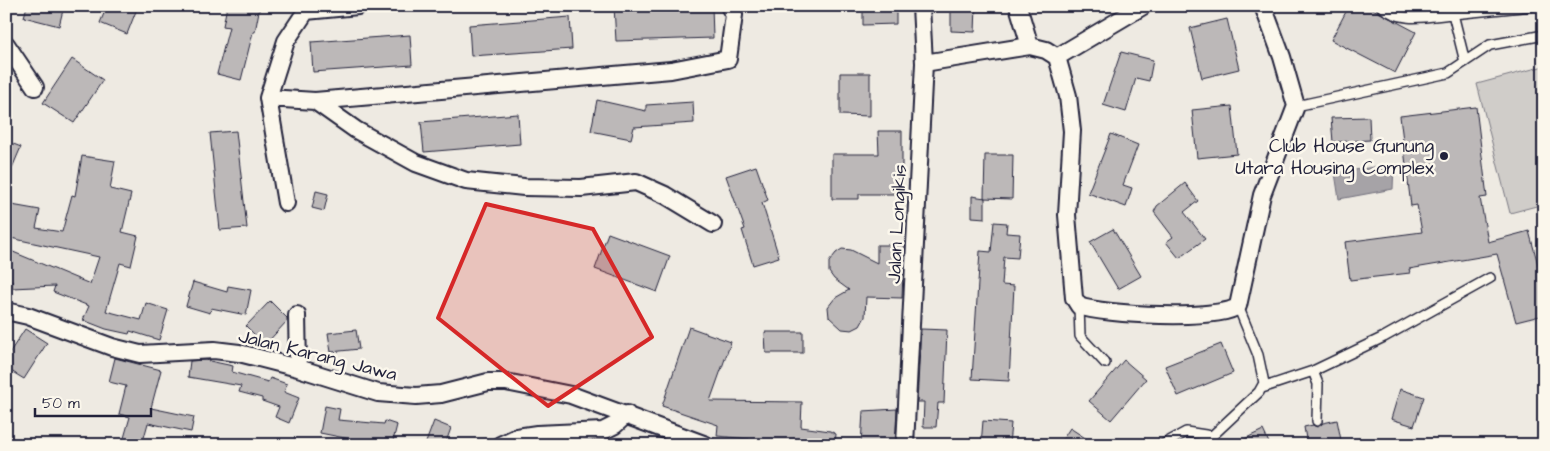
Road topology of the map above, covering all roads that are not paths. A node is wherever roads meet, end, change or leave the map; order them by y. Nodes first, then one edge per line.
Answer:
1 (358, 6) edge
2 (728, 6) edge
3 (921, 6) edge
4 (1018, 6) edge
5 (1143, 6) edge
6 (1263, 6) edge
7 (1381, 6) edge
8 (1532, 6) edge
9 (305, 9) edge
10 (1453, 14) junction
11 (1544, 35) edge
12 (6, 44) edge
13 (1030, 46) junction
14 (1057, 58) junction
15 (924, 62) junction
16 (1466, 62) junction
17 (35, 87) dead end
18 (268, 98) junction
19 (315, 101) junction
20 (1296, 106) junction
21 (286, 203) dead end
22 (713, 224) dead end
23 (1490, 278) dead end
24 (1079, 306) junction
25 (1238, 306) junction
26 (6, 312) edge
27 (297, 315) dead end
28 (1105, 363) dead end
29 (298, 368) junction
30 (1313, 371) junction
31 (1262, 388) junction
32 (627, 414) junction
33 (1316, 421) dead end
34 (1212, 436) junction
35 (500, 445) edge
36 (706, 445) edge
37 (905, 445) edge
38 (1162, 445) edge
39 (1199, 445) edge

1 - 9 street
2 - 19 street
3 - 15 street, Jalan Longikis
4 - 13 street
5 - 14 street
6 - 20 street
7 - 10 lane
8 - 10 lane
9 - 18 street
10 - 16 lane
11 - 16 lane
12 - 17 street
13 - 14 street
13 - 15 street
14 - 24 street
15 - 37 street, Jalan Longikis
16 - 20 lane
18 - 19 street
18 - 21 street
19 - 22 street
20 - 25 street
23 - 30 lane
24 - 25 street
24 - 28 lane
25 - 31 lane
26 - 29 street, Jalan Karang Jawa
27 - 29 street
29 - 32 street, Jalan Karang Jawa
30 - 31 lane
30 - 33 lane
31 - 34 lane
32 - 35 street
32 - 36 street, Jalan Karang Jawa
34 - 38 lane
34 - 39 lane

